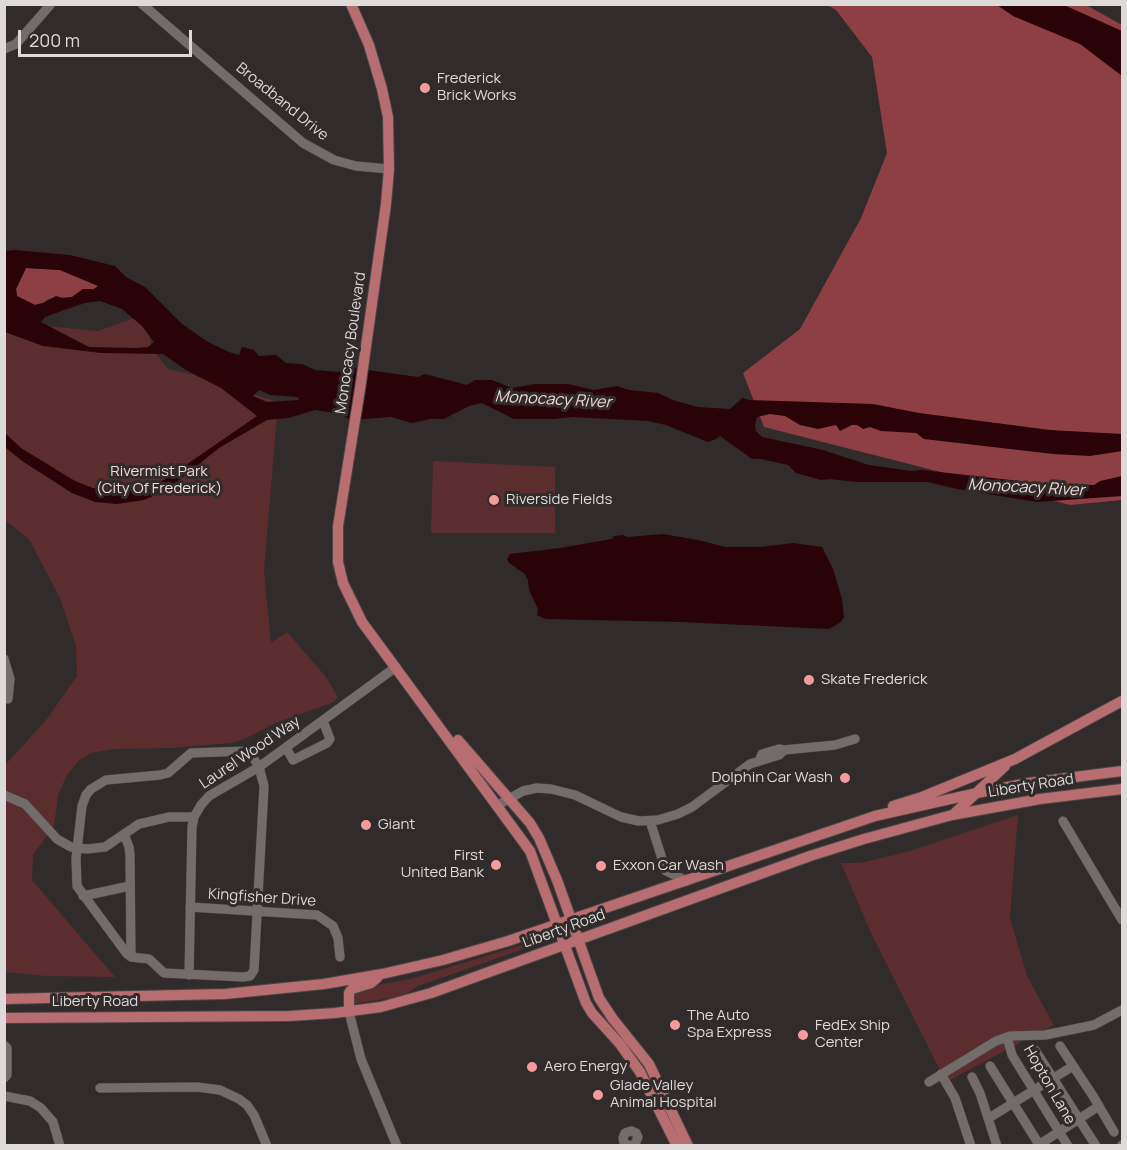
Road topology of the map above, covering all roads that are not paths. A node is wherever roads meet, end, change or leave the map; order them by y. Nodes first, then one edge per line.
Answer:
1 (51, 4) edge
2 (142, 4) edge
3 (351, 4) edge
4 (4, 49) edge
5 (389, 169) junction
6 (4, 659) edge
7 (399, 670) junction
8 (8, 699) dead end
9 (1122, 700) edge
10 (323, 722) junction
11 (855, 739) dead end
12 (285, 748) junction
13 (1015, 759) junction
14 (258, 767) junction
15 (1122, 771) edge
16 (1122, 789) edge
17 (977, 793) junction
18 (4, 795) edge
19 (508, 798) junction
20 (498, 805) junction
21 (952, 815) junction
22 (875, 816) junction
23 (194, 817) junction
24 (650, 821) junction
25 (1063, 821) dead end
26 (124, 834) junction
27 (78, 848) junction
28 (687, 880) junction
29 (130, 886) junction
30 (83, 896) junction
31 (190, 907) junction
32 (258, 910) junction
33 (571, 920) junction
34 (1122, 920) edge
35 (558, 925) junction
36 (578, 940) junction
37 (565, 945) junction
38 (131, 957) junction
39 (340, 957) dead end
40 (382, 974) junction
41 (189, 975) junction
42 (4, 999) edge
43 (367, 1009) junction
44 (1122, 1010) edge
45 (349, 1012) junction
46 (4, 1018) edge
47 (353, 1032) junction
48 (1007, 1037) junction
49 (4, 1045) edge
50 (1060, 1046) dead end
51 (1035, 1050) dead end
52 (990, 1066) dead end
53 (1073, 1066) junction
54 (941, 1074) junction
55 (972, 1077) dead end
56 (4, 1078) edge
57 (1053, 1078) junction
58 (929, 1082) dead end
59 (100, 1088) dead end
60 (1033, 1090) junction
61 (4, 1096) edge
62 (1013, 1103) junction
63 (1099, 1106) junction
64 (988, 1118) junction
65 (1079, 1119) junction
66 (1059, 1131) junction
67 (1114, 1132) dead end
68 (1038, 1145) edge
69 (60, 1146) edge
70 (267, 1146) edge
71 (397, 1146) edge
72 (677, 1146) edge
73 (688, 1146) edge
74 (971, 1146) edge
75 (998, 1146) edge
76 (1068, 1146) edge
77 (1096, 1146) edge

1 - 4 street
2 - 5 street, Broadband Drive
3 - 5 main road, Monocacy Boulevard
5 - 7 main road, Monocacy Boulevard
6 - 8 street
7 - 10 street, Laurel Wood Way
7 - 19 main road, Monocacy Boulevard
7 - 20 main road, Monocacy Boulevard
9 - 13 main road
10 - 12 street, Laurel Wood Way
10 - 12 street
11 - 24 street
12 - 14 street, Laurel Wood Way
13 - 17 main road
13 - 22 main road
14 - 23 street, Laurel Wood Way
14 - 27 street
14 - 32 street
15 - 17 main road, Liberty Road
16 - 21 main road, Liberty Road
17 - 21 main road
17 - 22 main road, Liberty Road
18 - 27 street
19 - 20 street
19 - 24 street
19 - 33 main road, Monocacy Boulevard
20 - 35 main road, Monocacy Boulevard
21 - 36 main road, Liberty Road
22 - 28 main road, Liberty Road
23 - 26 street
23 - 31 street
24 - 28 street
25 - 34 street
26 - 27 street
26 - 29 street
27 - 30 street
28 - 33 main road, Liberty Road
29 - 30 street
29 - 38 street
30 - 38 street
31 - 32 street, Kingfisher Drive
31 - 41 street
32 - 39 street, Kingfisher Drive
32 - 41 street
33 - 35 main road, Liberty Road
33 - 36 main road, Monocacy Boulevard
35 - 37 main road, Monocacy Boulevard
35 - 40 main road, Liberty Road
36 - 37 main road, Liberty Road
36 - 73 main road, Monocacy Boulevard
37 - 43 main road, Liberty Road
37 - 72 main road, Monocacy Boulevard
38 - 41 street
40 - 42 main road, Liberty Road
40 - 45 main road
43 - 45 main road, Liberty Road
43 - 47 street
44 - 48 street
45 - 46 main road, Liberty Road
45 - 47 street
47 - 71 street
48 - 54 street
48 - 60 street, Hopton Lane
49 - 56 street
50 - 53 street
51 - 57 street
52 - 62 street
53 - 57 street
53 - 63 street
54 - 58 street
54 - 74 street
55 - 64 street
57 - 60 street
57 - 65 street
59 - 70 street
60 - 62 street
60 - 66 street, Hopton Lane
61 - 69 street
62 - 64 street
62 - 68 street
63 - 65 street
63 - 67 street
64 - 75 street
65 - 66 street
65 - 77 street
66 - 68 street
66 - 76 street, Hopton Lane

